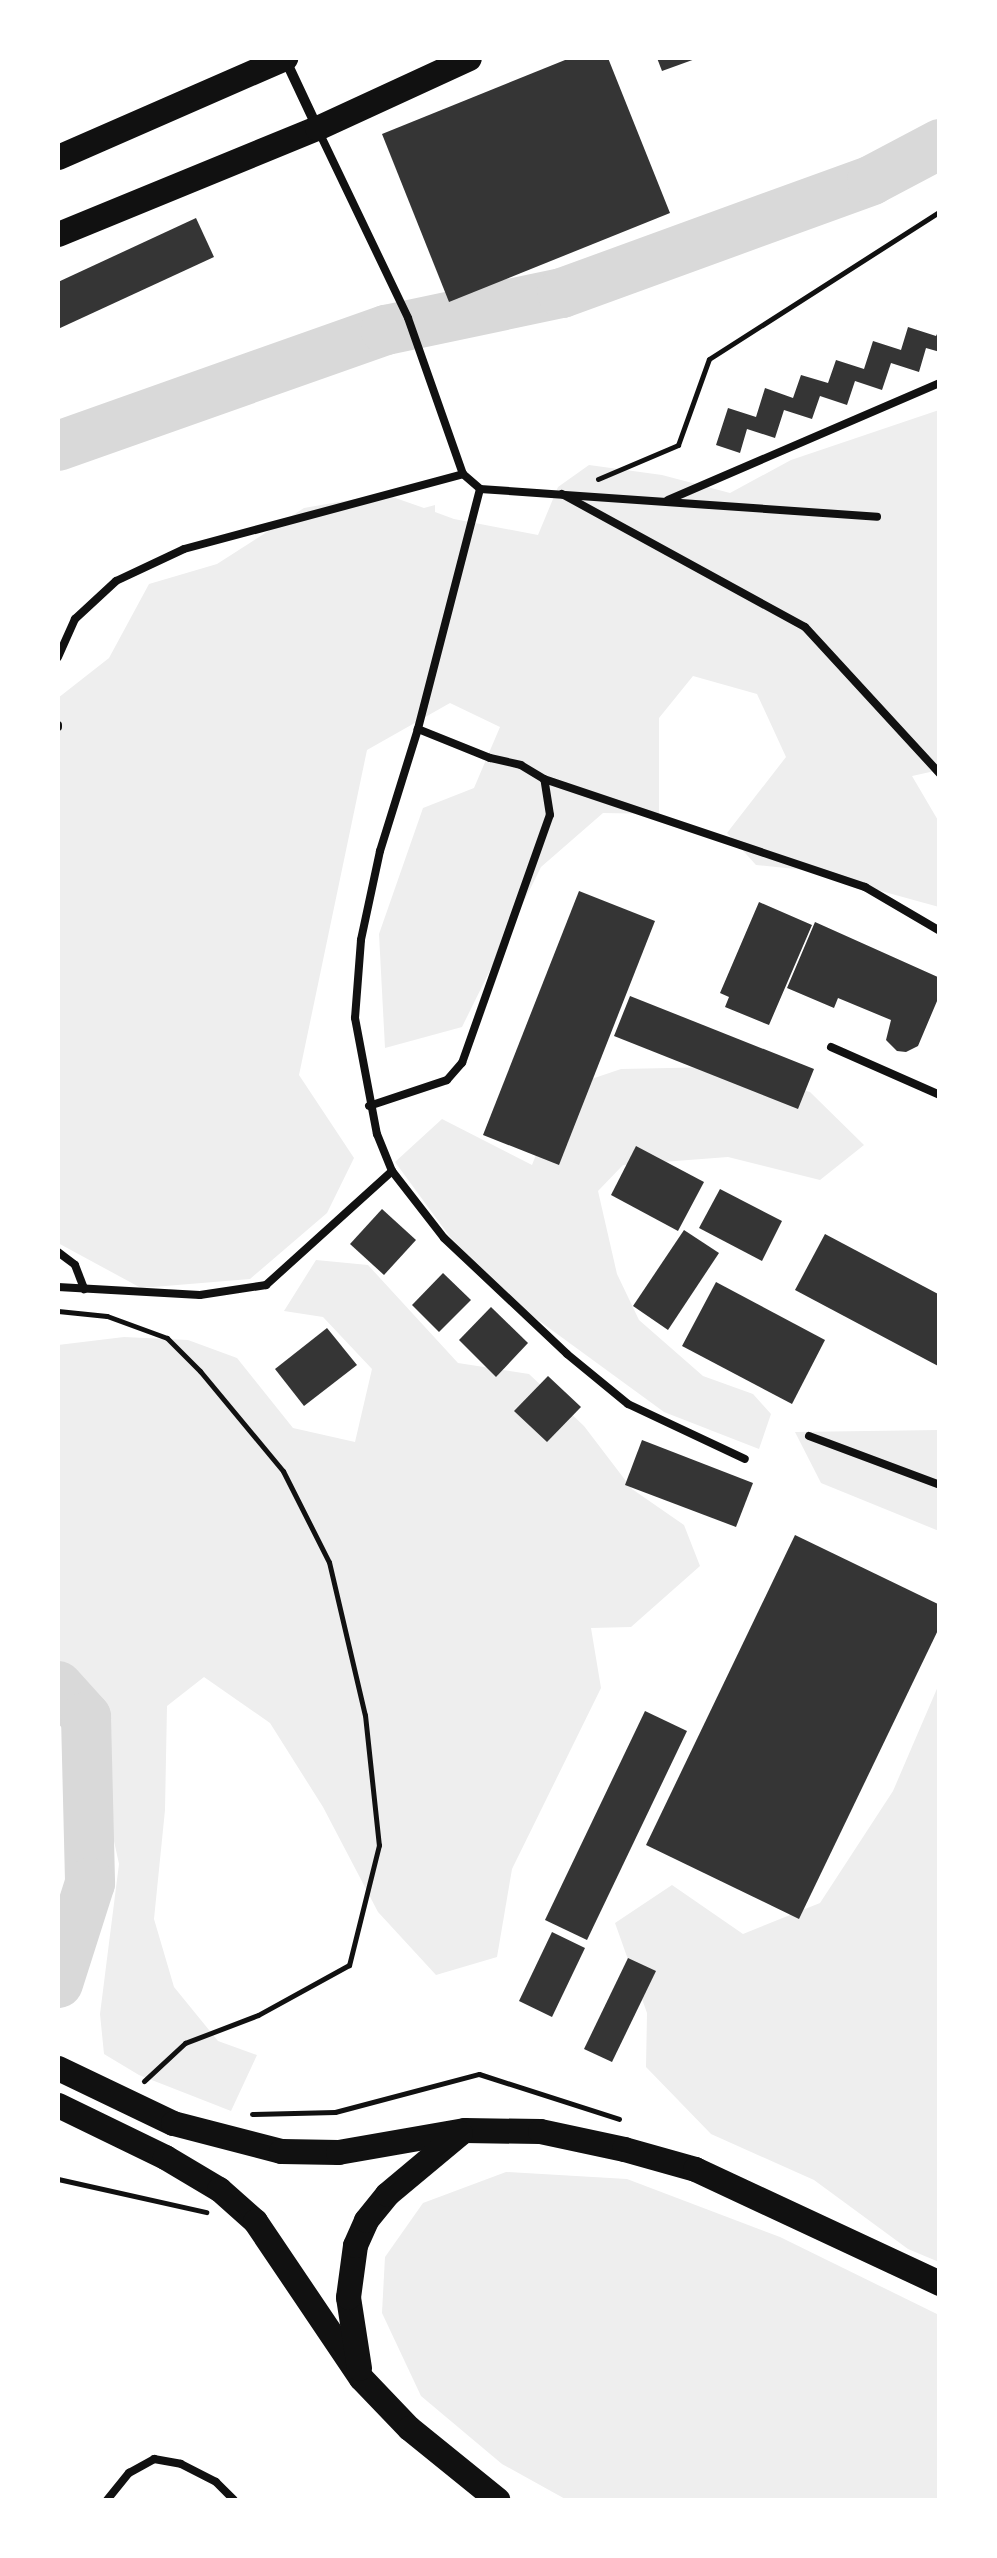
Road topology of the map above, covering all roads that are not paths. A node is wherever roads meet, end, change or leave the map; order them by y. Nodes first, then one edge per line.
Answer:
1 (285, 58) edge
2 (470, 58) edge
3 (317, 128) junction
4 (58, 158) edge
5 (58, 234) edge
6 (940, 384) edge
7 (463, 474) junction
8 (480, 489) junction
9 (562, 494) junction
10 (664, 501) junction
11 (877, 517) dead end
12 (58, 658) edge
13 (418, 729) junction
14 (940, 774) edge
15 (544, 779) junction
16 (940, 932) edge
17 (831, 1048) dead end
18 (940, 1095) edge
19 (369, 1106) junction
20 (392, 1172) junction
21 (58, 1252) edge
22 (58, 1286) edge
23 (84, 1289) junction
24 (809, 1436) dead end
25 (745, 1459) dead end
26 (940, 1485) edge
27 (58, 2068) edge
28 (58, 2105) edge
29 (464, 2130) junction
30 (940, 2283) edge
31 (361, 2378) junction
32 (107, 2500) edge
33 (234, 2500) edge
34 (498, 2500) edge

1 - 3 street
1 - 4 main road
2 - 3 main road
3 - 5 main road
3 - 7 lane
6 - 10 lane
7 - 8 lane
7 - 12 lane
8 - 9 lane
8 - 13 lane
9 - 10 lane
9 - 14 lane
10 - 11 lane
13 - 15 lane
13 - 19 lane
15 - 16 lane
15 - 19 lane
17 - 18 lane
19 - 20 lane
20 - 23 lane
20 - 25 lane
21 - 23 lane
22 - 23 lane
24 - 26 lane
27 - 29 main road
28 - 31 main road
29 - 30 main road
29 - 31 main road
31 - 34 main road
32 - 33 lane

